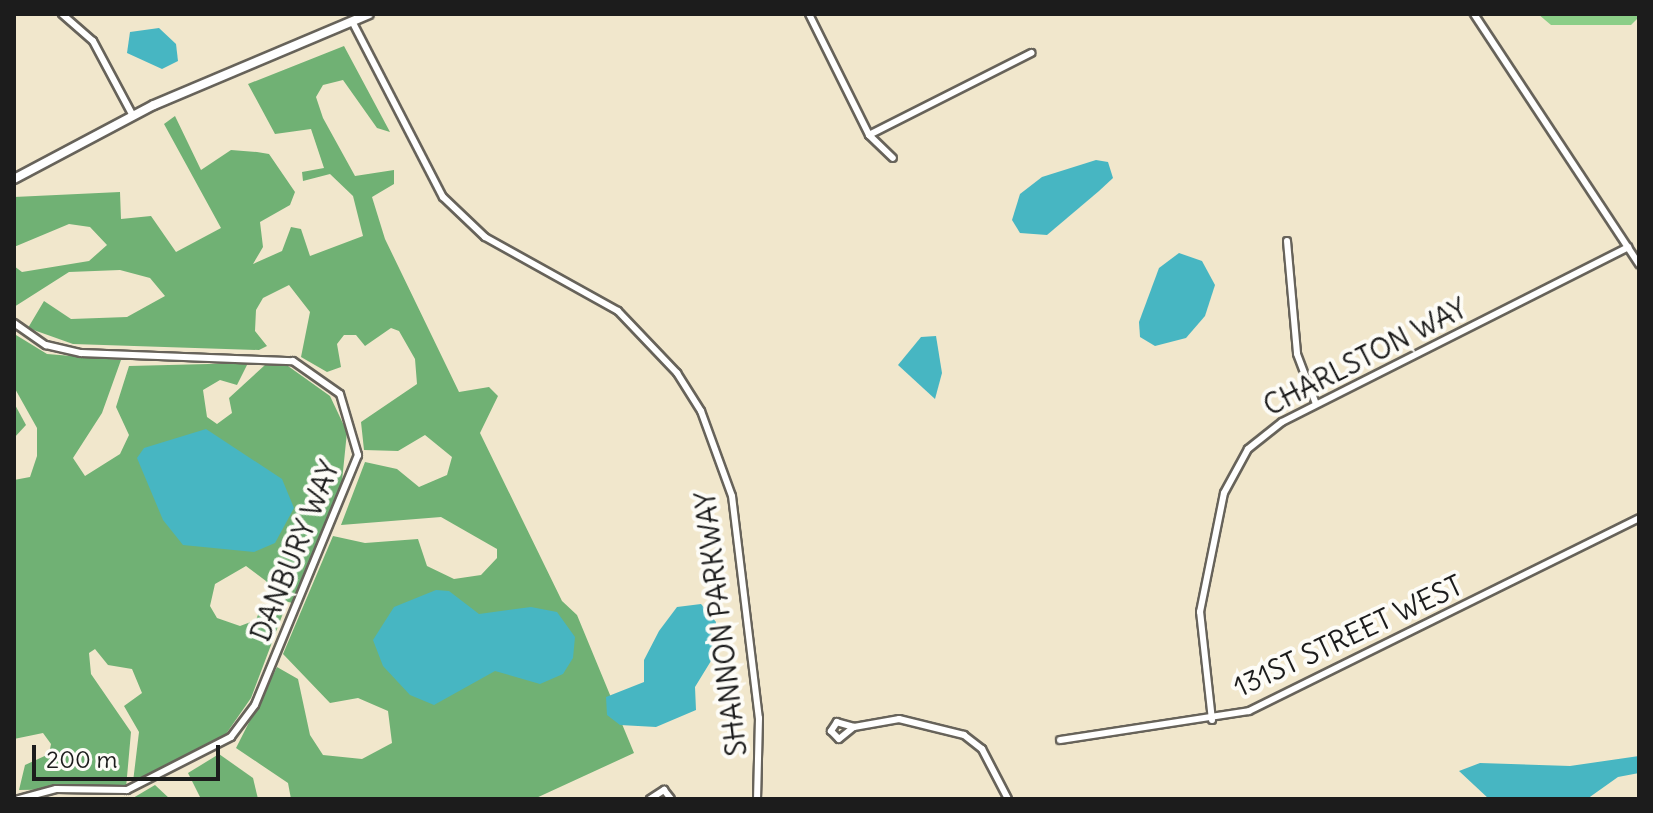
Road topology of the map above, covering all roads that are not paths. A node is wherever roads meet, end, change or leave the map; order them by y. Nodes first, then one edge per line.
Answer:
1 (62, 14) edge
2 (369, 14) edge
3 (809, 14) edge
4 (1474, 14) edge
5 (352, 21) junction
6 (1031, 53) dead end
7 (133, 116) junction
8 (869, 135) junction
9 (893, 158) dead end
10 (14, 179) edge
11 (1287, 241) dead end
12 (1628, 247) junction
13 (1639, 264) edge
14 (14, 323) edge
15 (1316, 404) junction
16 (1639, 518) edge
17 (1212, 720) junction
18 (854, 727) dead end
19 (1060, 740) dead end
20 (18, 799) edge
21 (650, 799) edge
22 (671, 799) edge
23 (757, 799) edge
24 (1008, 799) edge

1 - 7 street
2 - 5 main road
3 - 8 street
4 - 12 street
5 - 7 main road
5 - 23 street, SHANNON PARKWAY
6 - 8 street
7 - 10 main road
8 - 9 street
11 - 15 street
12 - 13 street
12 - 15 street, CHARLSTON WAY
14 - 20 street, DANBURY WAY
15 - 17 street, CHARLSTON WAY
16 - 17 street, 131ST STREET WEST
17 - 19 street, 131ST STREET WEST
18 - 24 street
21 - 22 street

